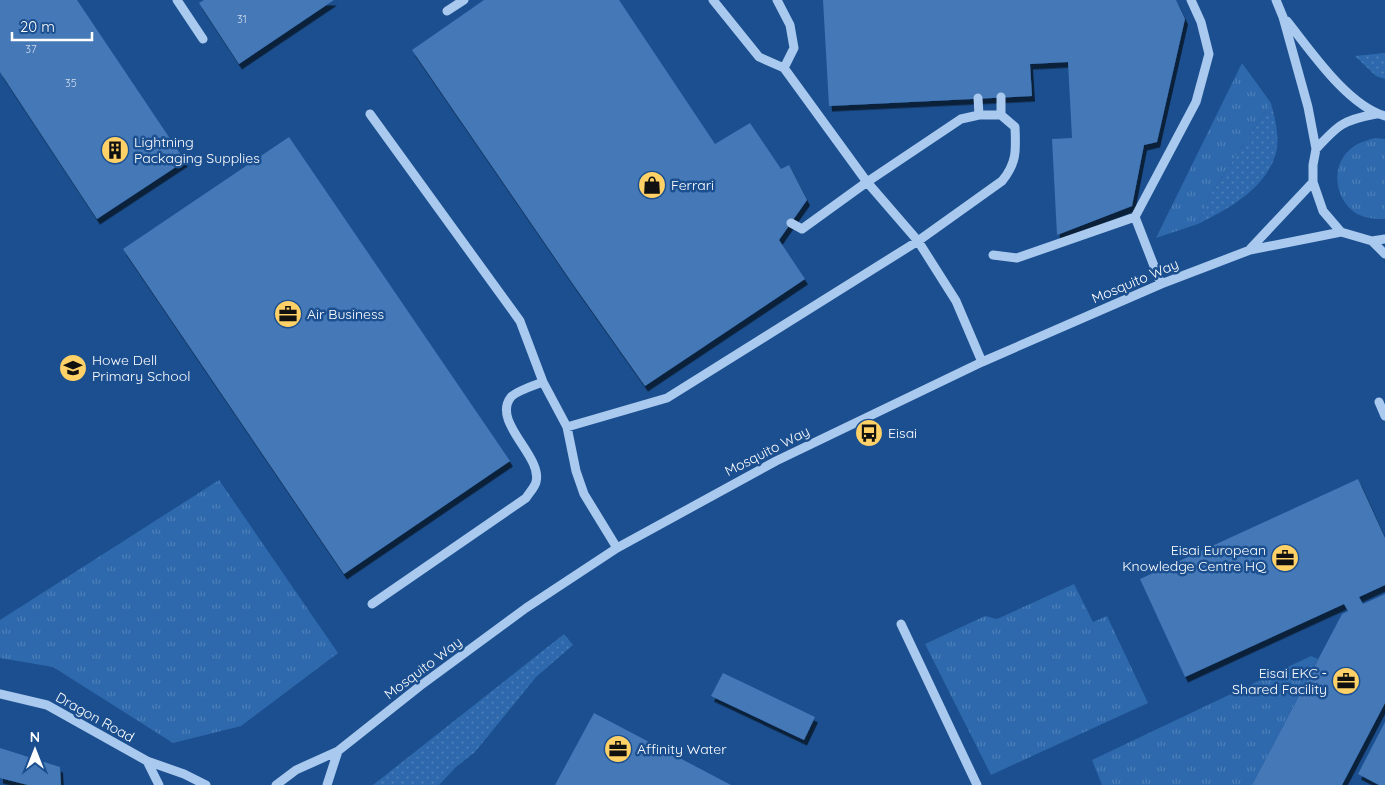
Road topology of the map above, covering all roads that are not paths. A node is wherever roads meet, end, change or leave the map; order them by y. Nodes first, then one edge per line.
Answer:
1 (177, 0) edge
2 (464, 0) edge
3 (713, 0) edge
4 (777, 0) edge
5 (1191, 0) edge
6 (1276, 0) edge
7 (447, 11) dead end
8 (1283, 17) junction
9 (203, 39) dead end
10 (784, 68) junction
11 (1001, 97) dead end
12 (978, 98) dead end
13 (370, 114) dead end
14 (1376, 114) junction
15 (1001, 115) junction
16 (979, 116) junction
17 (1385, 116) edge
18 (1316, 149) junction
19 (867, 182) junction
20 (1313, 182) junction
21 (1135, 217) junction
22 (791, 223) dead end
23 (1341, 232) junction
24 (1385, 239) edge
25 (918, 241) junction
26 (1372, 241) junction
27 (1250, 250) junction
28 (1385, 254) edge
29 (993, 255) dead end
30 (1161, 284) junction
31 (982, 362) junction
32 (543, 382) junction
33 (1379, 402) dead end
34 (1385, 416) edge
35 (566, 427) junction
36 (617, 548) junction
37 (372, 604) dead end
38 (901, 624) dead end
39 (0, 694) edge
40 (338, 751) junction
41 (147, 761) junction
42 (159, 785) edge
43 (206, 785) edge
44 (276, 785) edge
45 (327, 785) edge
46 (977, 785) edge

1 - 9 street
2 - 7 street
3 - 10 street
4 - 10 street
5 - 21 street
6 - 8 street
8 - 14 street
8 - 18 street
10 - 19 street
11 - 15 street
12 - 16 street
13 - 32 street
14 - 17 street
14 - 18 street
15 - 16 street
15 - 25 street
16 - 19 street
18 - 20 street
19 - 22 street
19 - 25 street
20 - 23 street
20 - 27 street, Mosquito Way
21 - 29 street
21 - 30 street
23 - 26 street
23 - 27 street, Mosquito Way
24 - 26 street
25 - 31 street
25 - 35 street
26 - 28 street
27 - 30 street, Mosquito Way
30 - 31 street, Mosquito Way
31 - 36 street, Mosquito Way
32 - 35 street
32 - 37 street
33 - 34 street
35 - 36 street
36 - 40 street, Mosquito Way
38 - 46 street
39 - 41 street, Dragon Road
40 - 44 street, Mosquito Way
40 - 45 street
41 - 42 street
41 - 43 street, Dragon Road

